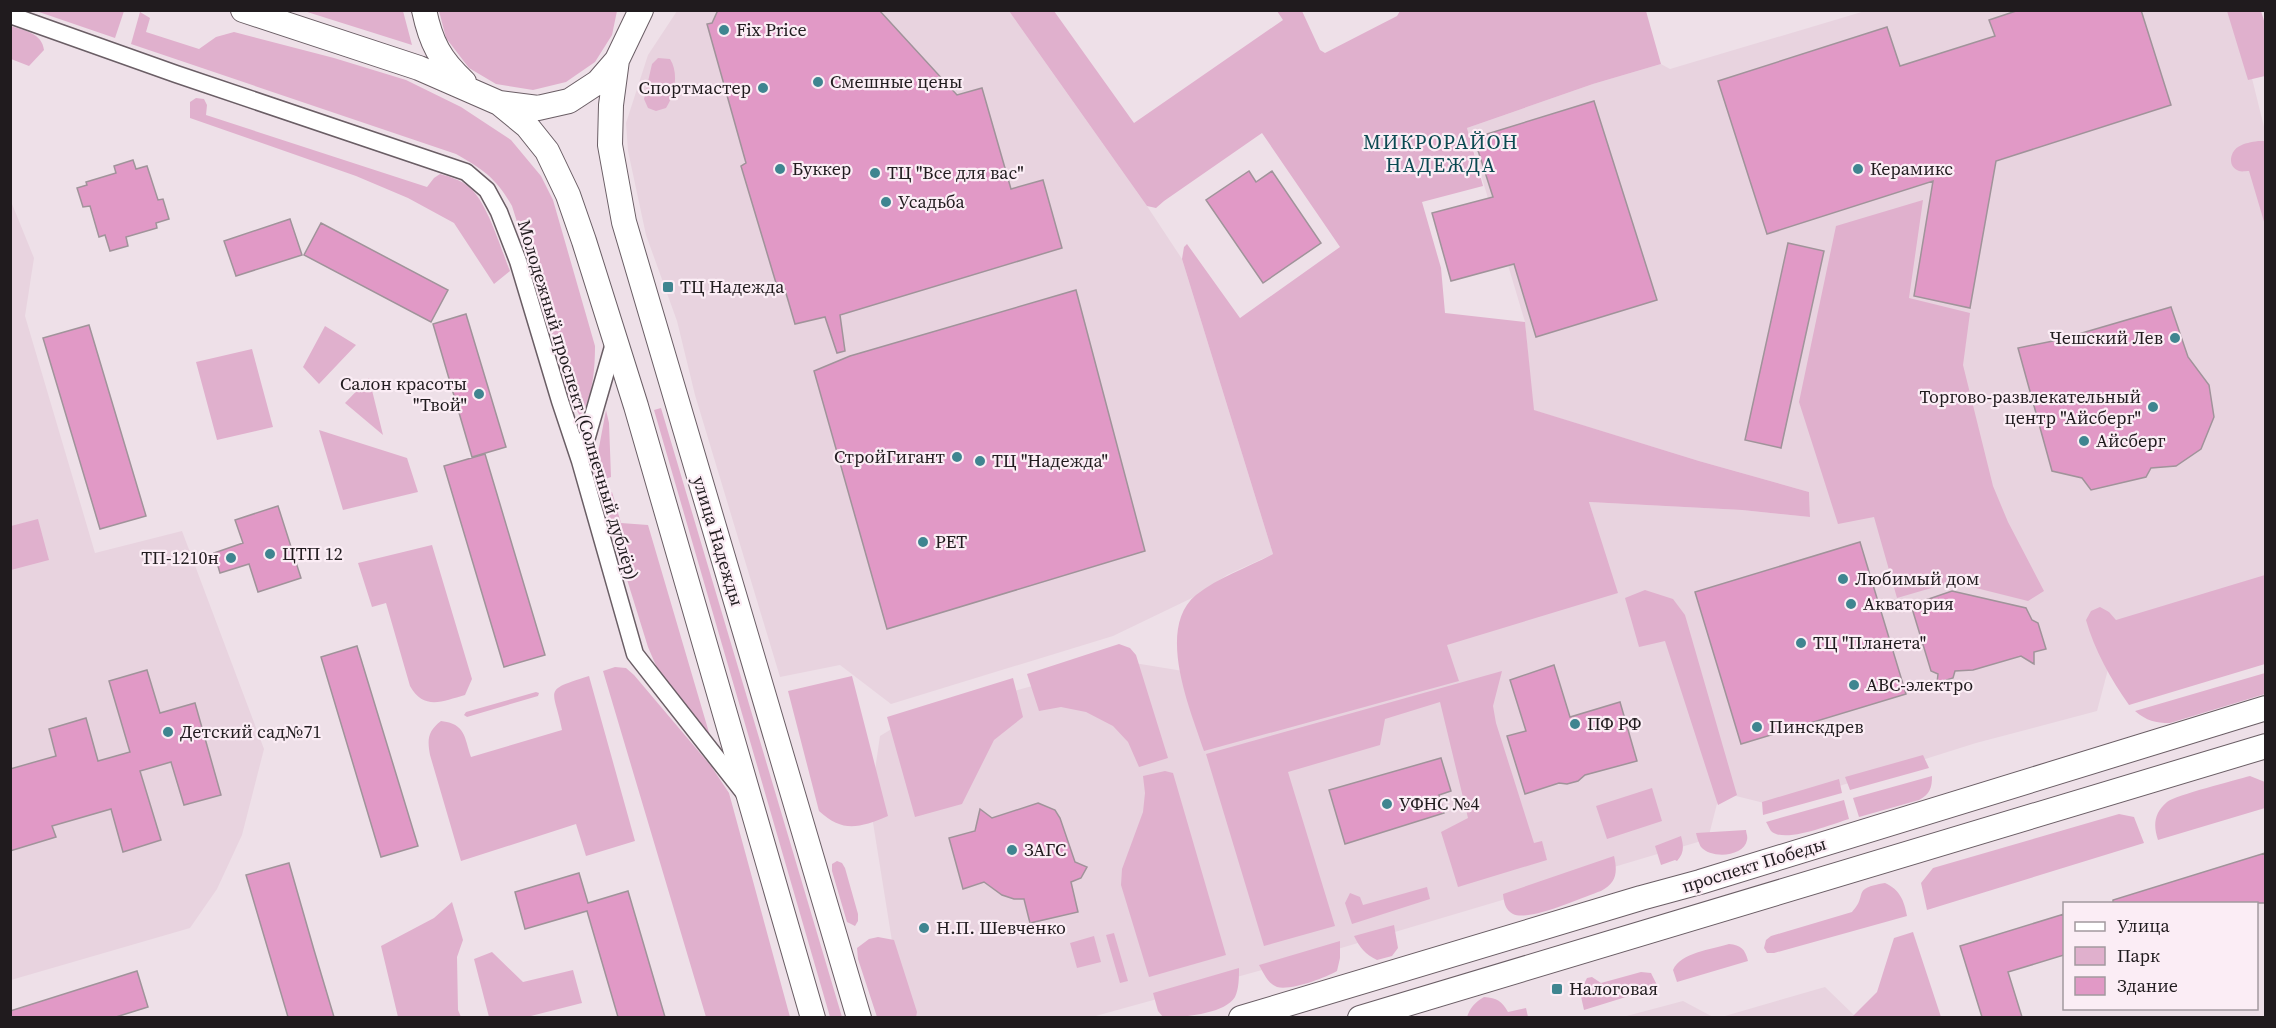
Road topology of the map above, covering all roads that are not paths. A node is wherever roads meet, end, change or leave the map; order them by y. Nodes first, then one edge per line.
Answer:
1 (243, 10) edge
2 (424, 10) edge
3 (10, 15) edge
4 (636, 17) edge
5 (617, 60) junction
6 (470, 88) junction
7 (499, 103) junction
8 (615, 339) junction
9 (580, 461) junction
10 (2265, 708) edge
11 (2265, 746) edge
12 (752, 803) junction
13 (813, 1017) edge
14 (859, 1017) edge
15 (1241, 1017) edge
16 (1360, 1017) edge

1 - 6 main road
2 - 6 main road
3 - 9 street, Молодежный проспект (Солнечный дублёр)
4 - 5 main road
5 - 7 main road
5 - 14 main road, улица Надежды
6 - 7 main road
7 - 8 main road
8 - 9 street
8 - 12 main road
9 - 12 street, Молодежный проспект (Солнечный дублёр)
10 - 15 main road, проспект Победы
11 - 16 main road, проспект Победы
12 - 13 main road

